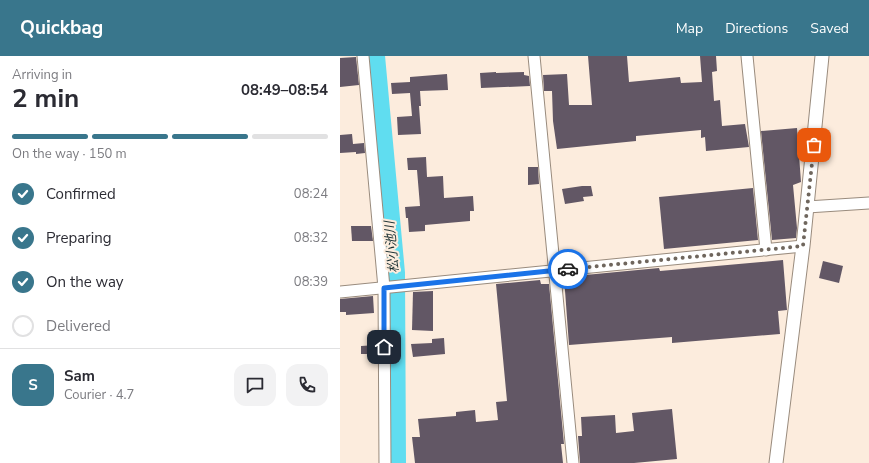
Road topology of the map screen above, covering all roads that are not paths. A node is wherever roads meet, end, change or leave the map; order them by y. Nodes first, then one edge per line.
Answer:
1 (363, 56) edge
2 (534, 56) edge
3 (746, 56) edge
4 (822, 56) edge
5 (869, 203) edge
6 (807, 207) junction
7 (803, 246) junction
8 (766, 250) junction
9 (555, 270) junction
10 (385, 288) junction
11 (340, 292) edge
12 (384, 463) edge
13 (573, 463) edge
14 (776, 463) edge

1 - 10 street
2 - 9 street
3 - 8 street
4 - 6 street
5 - 6 street
6 - 7 street
7 - 8 street
7 - 14 street
8 - 9 street
9 - 10 street
9 - 13 street
10 - 11 street
10 - 12 street

